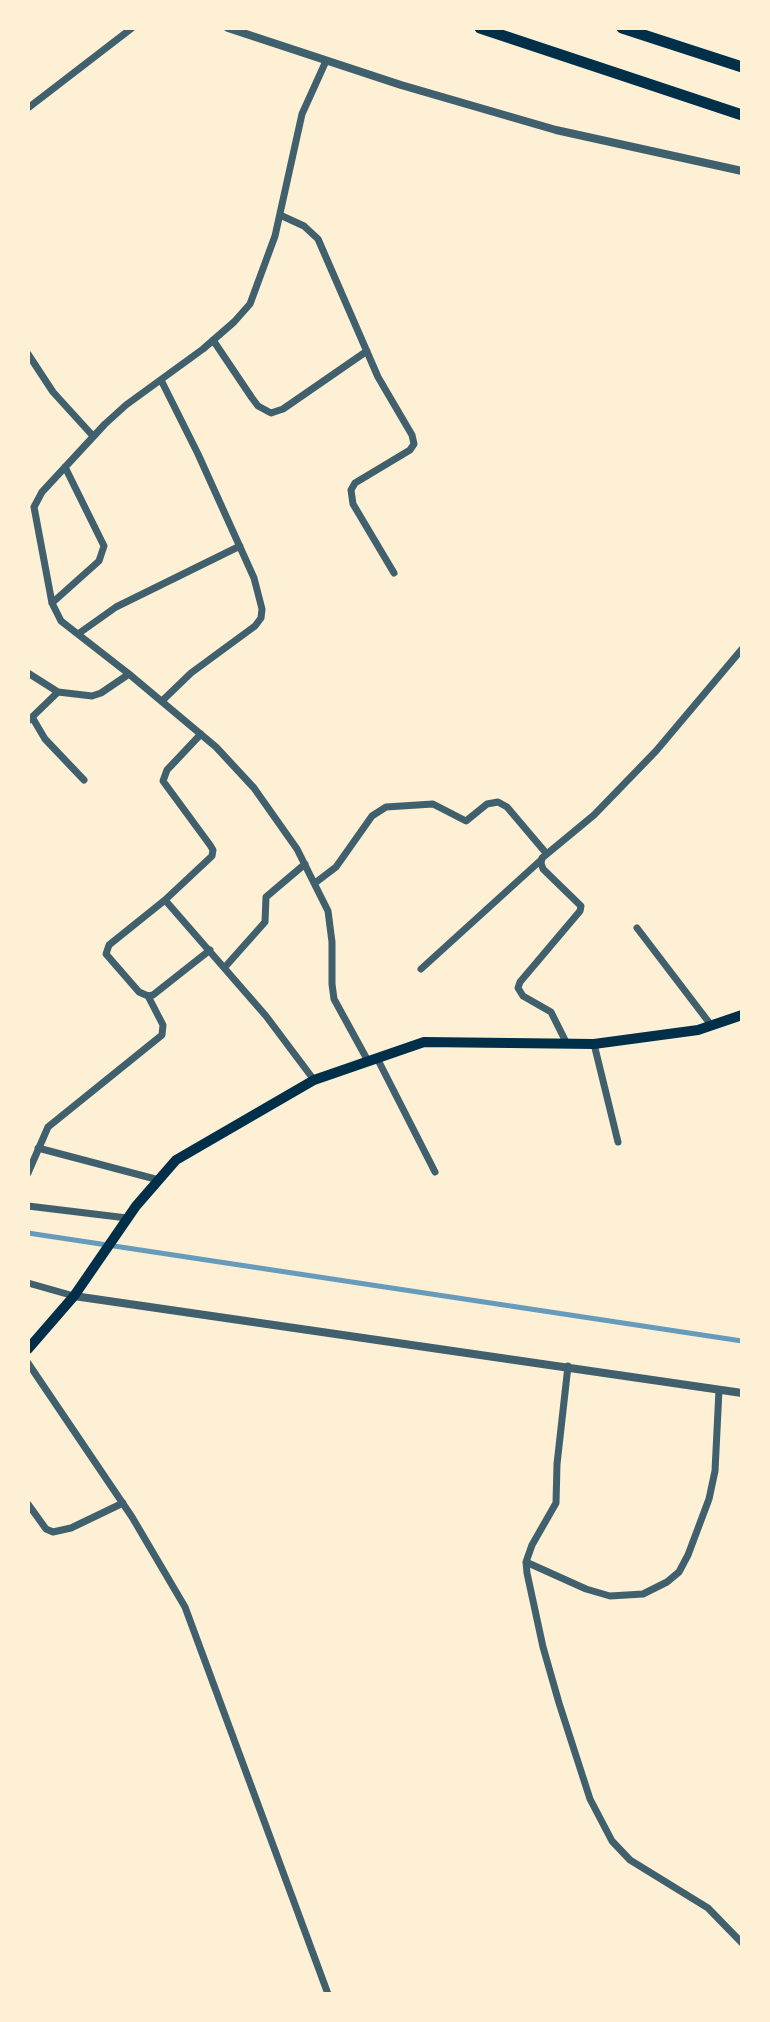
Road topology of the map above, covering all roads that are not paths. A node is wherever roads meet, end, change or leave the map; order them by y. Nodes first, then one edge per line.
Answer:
1 (132, 28) edge
2 (228, 28) edge
3 (480, 28) edge
4 (622, 28) edge
5 (326, 61) junction
6 (742, 67) edge
7 (28, 108) edge
8 (742, 115) edge
9 (742, 171) edge
10 (280, 215) junction
11 (213, 340) junction
12 (367, 351) junction
13 (28, 354) edge
14 (161, 380) junction
15 (93, 436) junction
16 (65, 467) junction
17 (31, 506) edge
18 (240, 546) junction
19 (394, 573) dead end
20 (52, 603) junction
21 (78, 634) junction
22 (742, 649) edge
23 (28, 673) edge
24 (129, 674) junction
25 (58, 692) junction
26 (162, 701) junction
27 (30, 719) edge
28 (201, 734) junction
29 (84, 780) dead end
30 (544, 856) junction
31 (305, 864) junction
32 (315, 883) junction
33 (165, 900) junction
34 (637, 928) dead end
35 (210, 950) junction
36 (225, 967) junction
37 (421, 969) dead end
38 (148, 996) junction
39 (742, 1015) edge
40 (711, 1025) junction
41 (567, 1044) junction
42 (594, 1044) junction
43 (372, 1060) junction
44 (314, 1080) junction
45 (618, 1142) dead end
46 (38, 1148) junction
47 (435, 1172) dead end
48 (28, 1173) edge
49 (159, 1180) junction
50 (28, 1206) edge
51 (125, 1222) junction
52 (28, 1283) edge
53 (74, 1296) junction
54 (28, 1349) edge
55 (28, 1363) edge
56 (568, 1366) junction
57 (719, 1390) junction
58 (742, 1393) edge
59 (123, 1503) junction
60 (28, 1504) edge
61 (526, 1562) junction
62 (742, 1943) edge
63 (328, 1994) edge

1 - 7 street
2 - 5 street
3 - 8 highway
4 - 6 highway
5 - 9 street
5 - 10 street
10 - 11 street
10 - 12 street
11 - 12 street
11 - 14 street
12 - 19 street
13 - 15 street
14 - 15 street
14 - 18 street
15 - 16 street
16 - 17 street
16 - 20 street
17 - 20 street
18 - 21 street
18 - 26 street
20 - 21 street
21 - 24 street
22 - 30 street
23 - 25 street
24 - 25 street
24 - 26 street
25 - 27 street
26 - 28 street
27 - 29 street
28 - 31 street
28 - 33 street
30 - 32 street
30 - 37 street
30 - 41 street
31 - 32 street
31 - 36 street
32 - 43 street
33 - 35 street
33 - 38 street
34 - 40 street
35 - 36 street
35 - 38 street
36 - 44 street
38 - 46 street
39 - 40 main road
40 - 42 main road
41 - 42 main road
41 - 43 main road
42 - 45 street
43 - 44 main road
43 - 47 street
44 - 49 main road
46 - 48 street
46 - 49 street
49 - 51 main road
50 - 51 street
51 - 53 main road
52 - 53 street
53 - 54 main road
53 - 56 street
55 - 59 street
56 - 57 street
56 - 61 street
57 - 58 street
57 - 61 street
59 - 60 street
59 - 63 street
61 - 62 street

